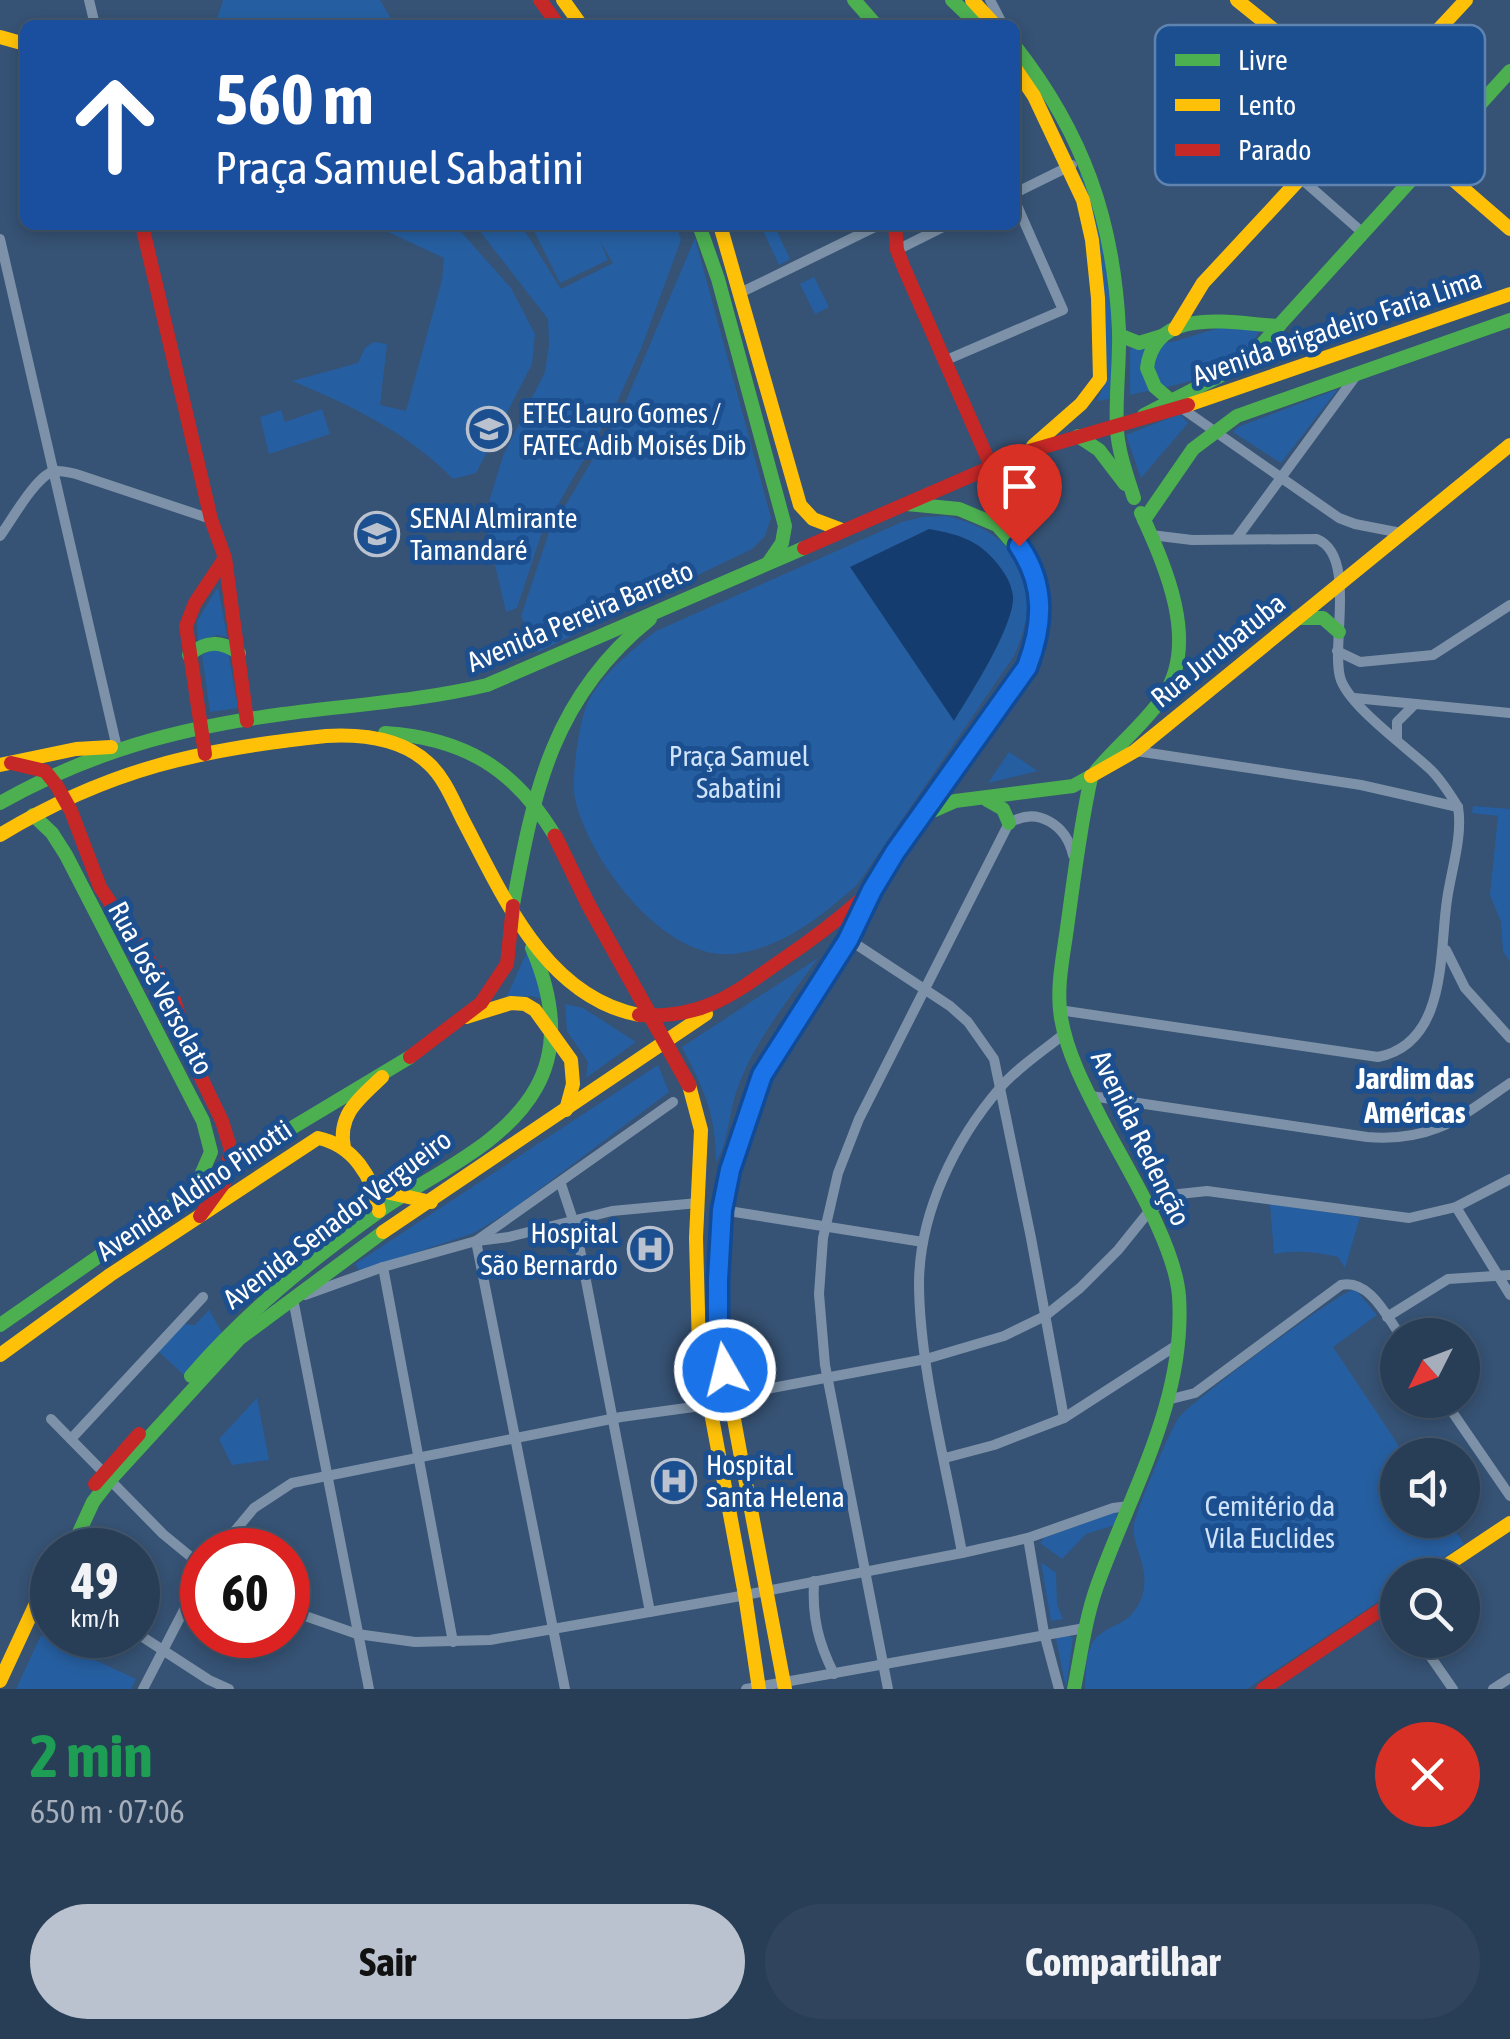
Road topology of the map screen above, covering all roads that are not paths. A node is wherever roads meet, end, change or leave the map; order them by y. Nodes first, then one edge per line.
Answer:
1 (854, 0) edge
2 (952, 0) edge
3 (972, 0) edge
4 (1238, 0) edge
5 (1466, 0) edge
6 (872, 20) edge
7 (973, 20) edge
8 (994, 20) edge
9 (1269, 25) edge
10 (1443, 25) edge
11 (1020, 53) edge
12 (1510, 72) edge
13 (1020, 75) edge
14 (1485, 99) edge
15 (1084, 158) junction
16 (1069, 166) junction
17 (1294, 185) edge
18 (1308, 185) edge
19 (1406, 185) edge
20 (1459, 185) edge
21 (1020, 190) edge
22 (1020, 213) edge
23 (1510, 228) edge
24 (143, 230) edge
25 (701, 230) edge
26 (722, 230) edge
27 (842, 230) edge
28 (868, 230) edge
29 (895, 230) edge
30 (937, 230) edge
31 (1363, 232) junction
32 (0, 239) edge
33 (847, 240) junction
34 (897, 250) junction
35 (742, 292) junction
36 (1510, 294) edge
37 (727, 310) junction
38 (1510, 320) edge
39 (1278, 326) junction
40 (1169, 332) junction
41 (1120, 335) junction
42 (759, 354) junction
43 (944, 361) junction
44 (1359, 372) junction
45 (744, 374) junction
46 (1174, 403) junction
47 (775, 418) junction
48 (1119, 424) junction
49 (1216, 430) junction
50 (1078, 436) junction
51 (1510, 445) edge
52 (1026, 452) junction
53 (990, 466) junction
54 (52, 472) junction
55 (1282, 477) junction
56 (1134, 498) junction
57 (902, 503) junction
58 (211, 519) junction
59 (1147, 527) junction
60 (842, 530) junction
61 (1401, 533) junction
62 (0, 536) edge
63 (1236, 539) junction
64 (225, 558) junction
65 (769, 562) junction
66 (1334, 563) junction
67 (1363, 564) junction
68 (1340, 584) junction
69 (1510, 605) edge
70 (666, 608) junction
71 (1297, 618) junction
72 (1339, 632) junction
73 (1337, 651) junction
74 (239, 653) junction
75 (189, 655) junction
76 (1360, 662) junction
77 (1339, 675) junction
78 (1353, 698) junction
79 (1416, 704) junction
80 (1510, 712) edge
81 (247, 721) junction
82 (200, 728) junction
83 (361, 736) junction
84 (1398, 740) junction
85 (117, 748) junction
86 (1135, 751) junction
87 (205, 754) junction
88 (5, 764) edge
89 (49, 775) junction
90 (1091, 778) junction
91 (64, 798) junction
92 (983, 798) junction
93 (535, 802) junction
94 (0, 803) edge
95 (1458, 808) junction
96 (33, 815) junction
97 (921, 816) junction
98 (1009, 823) junction
99 (0, 835) edge
100 (1074, 856) junction
101 (872, 890) junction
102 (512, 906) junction
103 (106, 937) junction
104 (848, 940) junction
105 (1446, 949) junction
106 (153, 964) junction
107 (1455, 974) junction
108 (1439, 979) junction
109 (926, 989) junction
110 (726, 1000) junction
111 (1059, 1010) junction
112 (466, 1018) junction
113 (168, 1027) junction
114 (1064, 1034) junction
115 (1510, 1038) edge
116 (549, 1043) junction
117 (386, 1073) junction
118 (1510, 1082) edge
119 (1002, 1086) junction
120 (1091, 1096) junction
121 (673, 1102) dead end
122 (566, 1110) junction
123 (222, 1121) junction
124 (267, 1142) junction
125 (344, 1148) junction
126 (230, 1165) junction
127 (370, 1180) junction
128 (1510, 1180) edge
129 (561, 1184) junction
130 (192, 1191) junction
131 (401, 1196) junction
132 (431, 1202) junction
133 (698, 1203) junction
134 (1456, 1207) junction
135 (1150, 1209) junction
136 (722, 1210) junction
137 (379, 1211) junction
138 (200, 1216) junction
139 (574, 1220) junction
140 (824, 1226) junction
141 (494, 1228) junction
142 (500, 1239) junction
143 (476, 1241) junction
144 (923, 1242) junction
145 (348, 1256) junction
146 (383, 1267) junction
147 (360, 1276) junction
148 (1505, 1276) edge
149 (1510, 1295) edge
150 (203, 1296) dead end
151 (296, 1298) junction
152 (1045, 1316) junction
153 (1387, 1317) joint
154 (0, 1325) edge
155 (1177, 1345) junction
156 (0, 1355) edge
157 (926, 1359) junction
158 (828, 1377) junction
159 (730, 1396) junction
160 (1168, 1400) junction
161 (708, 1405) junction
162 (614, 1418) junction
163 (1064, 1418) junction
164 (1456, 1418) edge
165 (51, 1419) dead end
166 (516, 1437) junction
167 (71, 1439) junction
168 (419, 1458) junction
169 (945, 1458) junction
170 (329, 1473) junction
171 (107, 1476) junction
172 (1510, 1496) edge
173 (1129, 1506) junction
174 (1510, 1523) edge
175 (72, 1528) edge
176 (81, 1528) edge
177 (237, 1528) edge
178 (1028, 1538) junction
179 (180, 1548) edge
180 (962, 1552) junction
181 (1458, 1558) edge
182 (865, 1571) junction
183 (814, 1581) junction
184 (766, 1591) junction
185 (745, 1595) junction
186 (650, 1612) junction
187 (1380, 1612) edge
188 (30, 1617) edge
189 (180, 1617) edge
190 (310, 1618) edge
191 (1085, 1628) junction
192 (554, 1629) junction
193 (1044, 1633) junction
194 (357, 1634) junction
195 (30, 1637) edge
196 (453, 1642) junction
197 (162, 1652) junction
198 (1431, 1658) edge
199 (882, 1663) junction
200 (834, 1674) junction
201 (1510, 1678) edge
202 (0, 1682) edge
203 (784, 1686) edge
204 (754, 1688) edge
205 (6, 1689) edge
206 (144, 1689) edge
207 (229, 1689) edge
208 (368, 1689) edge
209 (565, 1689) edge
210 (888, 1689) edge
211 (1059, 1689) edge
212 (1074, 1689) edge
213 (1263, 1689) edge
214 (1452, 1689) edge
215 (1493, 1689) edge

1 - 6 main road
2 - 7 main road
3 - 8 main road
4 - 9 main road
5 - 10 main road
11 - 15 main road
12 - 14 main road
13 - 16 main road
15 - 16 street
15 - 41 main road
16 - 21 street
16 - 52 main road
17 - 40 main road
18 - 31 street
19 - 31 main road
20 - 23 main road
22 - 43 street
24 - 58 main road
25 - 37 main road
26 - 35 main road
27 - 33 street
28 - 33 street
29 - 34 main road
30 - 34 street
31 - 39 main road
32 - 54 street
33 - 35 street
34 - 43 main road
35 - 42 main road
36 - 46 main road, Avenida Brigadeiro Faria Lima
37 - 42 main road
37 - 45 main road
38 - 44 main road, Avenida Brigadeiro Faria Lima
39 - 40 main road
39 - 46 main road
40 - 41 main road
40 - 46 main road
41 - 48 main road
42 - 47 main road
43 - 53 main road
44 - 49 main road, Avenida Brigadeiro Faria Lima
44 - 55 street
45 - 47 main road
45 - 65 main road
46 - 48 main road, Avenida Pereira Barreto
46 - 49 street
47 - 60 main road
48 - 50 main road, Avenida Pereira Barreto
48 - 56 main road
49 - 55 street
49 - 59 main road, Avenida Brigadeiro Faria Lima
50 - 52 main road, Avenida Pereira Barreto
50 - 56 main road
51 - 61 main road, Rua Jurubatuba
52 - 53 main road, Avenida Pereira Barreto
53 - 57 main road, Avenida Pereira Barreto
54 - 58 street
54 - 62 street
54 - 85 street
55 - 61 street
55 - 63 street
56 - 59 main road
57 - 60 main road, Avenida Pereira Barreto
57 - 97 main road
58 - 64 main road
59 - 63 street
59 - 90 main road
60 - 65 main road, Avenida Pereira Barreto
61 - 67 main road, Rua Jurubatuba
63 - 66 street
64 - 74 main road
64 - 75 main road
65 - 70 main road, Avenida Pereira Barreto
66 - 67 street
66 - 68 street
67 - 68 main road, Rua Jurubatuba
68 - 71 main road, Rua Jurubatuba
68 - 72 street
69 - 76 street
70 - 81 main road, Avenida Pereira Barreto
70 - 93 main road
71 - 72 main road
71 - 86 main road, Rua Jurubatuba
72 - 73 street
73 - 76 street
73 - 77 street
74 - 75 main road
74 - 81 main road
75 - 82 main road
76 - 77 street
77 - 78 street
78 - 79 street
78 - 84 street
79 - 80 street
79 - 84 street
81 - 82 main road, Avenida Pereira Barreto
82 - 85 main road, Avenida Pereira Barreto
82 - 87 main road
83 - 87 main road
83 - 93 main road
83 - 102 main road
84 - 95 street
85 - 88 main road
85 - 89 main road, Avenida Pereira Barreto
86 - 90 main road, Rua Jurubatuba
86 - 95 street
87 - 91 main road
88 - 89 main road
89 - 91 main road, Rua José Versolato
89 - 94 main road, Avenida Pereira Barreto
90 - 92 main road, Rua Jurubatuba
90 - 100 main road, Avenida Redenção
91 - 96 main road
91 - 106 main road, Rua José Versolato
92 - 97 main road, Rua Jurubatuba
92 - 98 main road
93 - 102 main road
93 - 133 main road, bridge
95 - 105 street
96 - 99 main road
96 - 103 main road, Rua José Versolato
97 - 101 main road
98 - 100 street
98 - 109 street
100 - 111 main road, Avenida Redenção
101 - 104 main road
101 - 110 main road
102 - 110 main road
102 - 112 main road, Avenida Aldino Pinotti
102 - 116 main road, Avenida Senador Vergueiro
103 - 106 main road
103 - 113 main road, Rua José Versolato
104 - 109 street
104 - 136 main road
105 - 107 street
105 - 108 street
106 - 113 main road, Rua José Versolato
107 - 108 street
107 - 115 street
108 - 111 street
109 - 119 street
109 - 140 street
110 - 122 main road, Avenida Senador Vergueiro
111 - 114 main road, Avenida Redenção
112 - 116 main road
112 - 117 main road, Avenida Aldino Pinotti
113 - 123 main road, Rua José Versolato
113 - 130 main road, Rua José Versolato
114 - 119 street
114 - 120 main road, Avenida Redenção
116 - 122 main road
116 - 131 main road, Avenida Senador Vergueiro
117 - 124 main road, Avenida Aldino Pinotti
117 - 125 main road, Avenida Aldino Pinotti
118 - 120 street
119 - 144 street
119 - 152 street
120 - 135 main road, Avenida Redenção
121 - 129 street, Avenida Senador Vergueiro
122 - 132 main road, Avenida Senador Vergueiro
123 - 124 main road
123 - 126 main road, Rua José Versolato
124 - 126 main road, Avenida Aldino Pinotti
125 - 127 main road
125 - 138 main road, Avenida Aldino Pinotti
126 - 130 main road, Avenida Aldino Pinotti
126 - 138 main road
127 - 131 main road
127 - 137 main road
128 - 134 street
129 - 139 street
129 - 141 street, Avenida Senador Vergueiro
130 - 154 main road, Avenida Aldino Pinotti
131 - 132 main road
131 - 137 main road, Avenida Senador Vergueiro
132 - 145 main road, Avenida Senador Vergueiro
133 - 139 street
133 - 161 main road
134 - 135 street
134 - 148 street
135 - 152 street
135 - 155 main road, Avenida Redenção
136 - 140 street
136 - 159 main road
137 - 171 main road, Avenida Senador Vergueiro
138 - 156 main road, Avenida Aldino Pinotti
139 - 142 street
139 - 162 street
140 - 144 street
140 - 158 street
141 - 142 street
141 - 143 street, Avenida Senador Vergueiro
142 - 143 street
143 - 146 street, Avenida Senador Vergueiro
143 - 166 street
144 - 157 street
145 - 147 street
145 - 151 main road, Avenida Senador Vergueiro
146 - 147 street, Avenida Senador Vergueiro
146 - 168 street
147 - 151 street, Avenida Senador Vergueiro
148 - 149 street
148 - 153 street
150 - 167 street
151 - 170 street
151 - 171 main road, Avenida Senador Vergueiro
152 - 157 street
152 - 163 street
153 - 160 street
155 - 160 main road, Avenida Redenção
155 - 163 street
157 - 158 street
157 - 169 street
158 - 159 street
158 - 182 street
159 - 184 main road
160 - 173 main road, Avenida Redenção
161 - 162 street
161 - 185 main road
162 - 166 street
162 - 186 street
163 - 169 street
164 - 172 street
165 - 167 street
166 - 168 street
166 - 192 street
167 - 171 street
168 - 170 street
168 - 196 street
169 - 180 street
170 - 177 street
170 - 194 street
171 - 175 main road, Avenida Senador Vergueiro
171 - 176 main road, Avenida Senador Vergueiro
171 - 179 street
173 - 178 street
173 - 191 main road, Avenida Redenção
174 - 181 main road
178 - 180 street
178 - 193 street
180 - 182 street
182 - 183 street
182 - 199 street
183 - 184 street
183 - 200 street
184 - 185 street
184 - 203 main road
185 - 186 street
185 - 204 main road
186 - 192 street
187 - 213 main road
188 - 202 main road
189 - 197 street
190 - 194 street
191 - 193 street
191 - 212 main road, Avenida Redenção
192 - 196 street
192 - 209 street
193 - 199 street
193 - 211 street
194 - 196 street
194 - 208 street
195 - 205 main road
197 - 206 street
197 - 207 street
198 - 214 street
199 - 200 street
199 - 210 street
200 - 203 street
201 - 215 street
203 - 204 street

